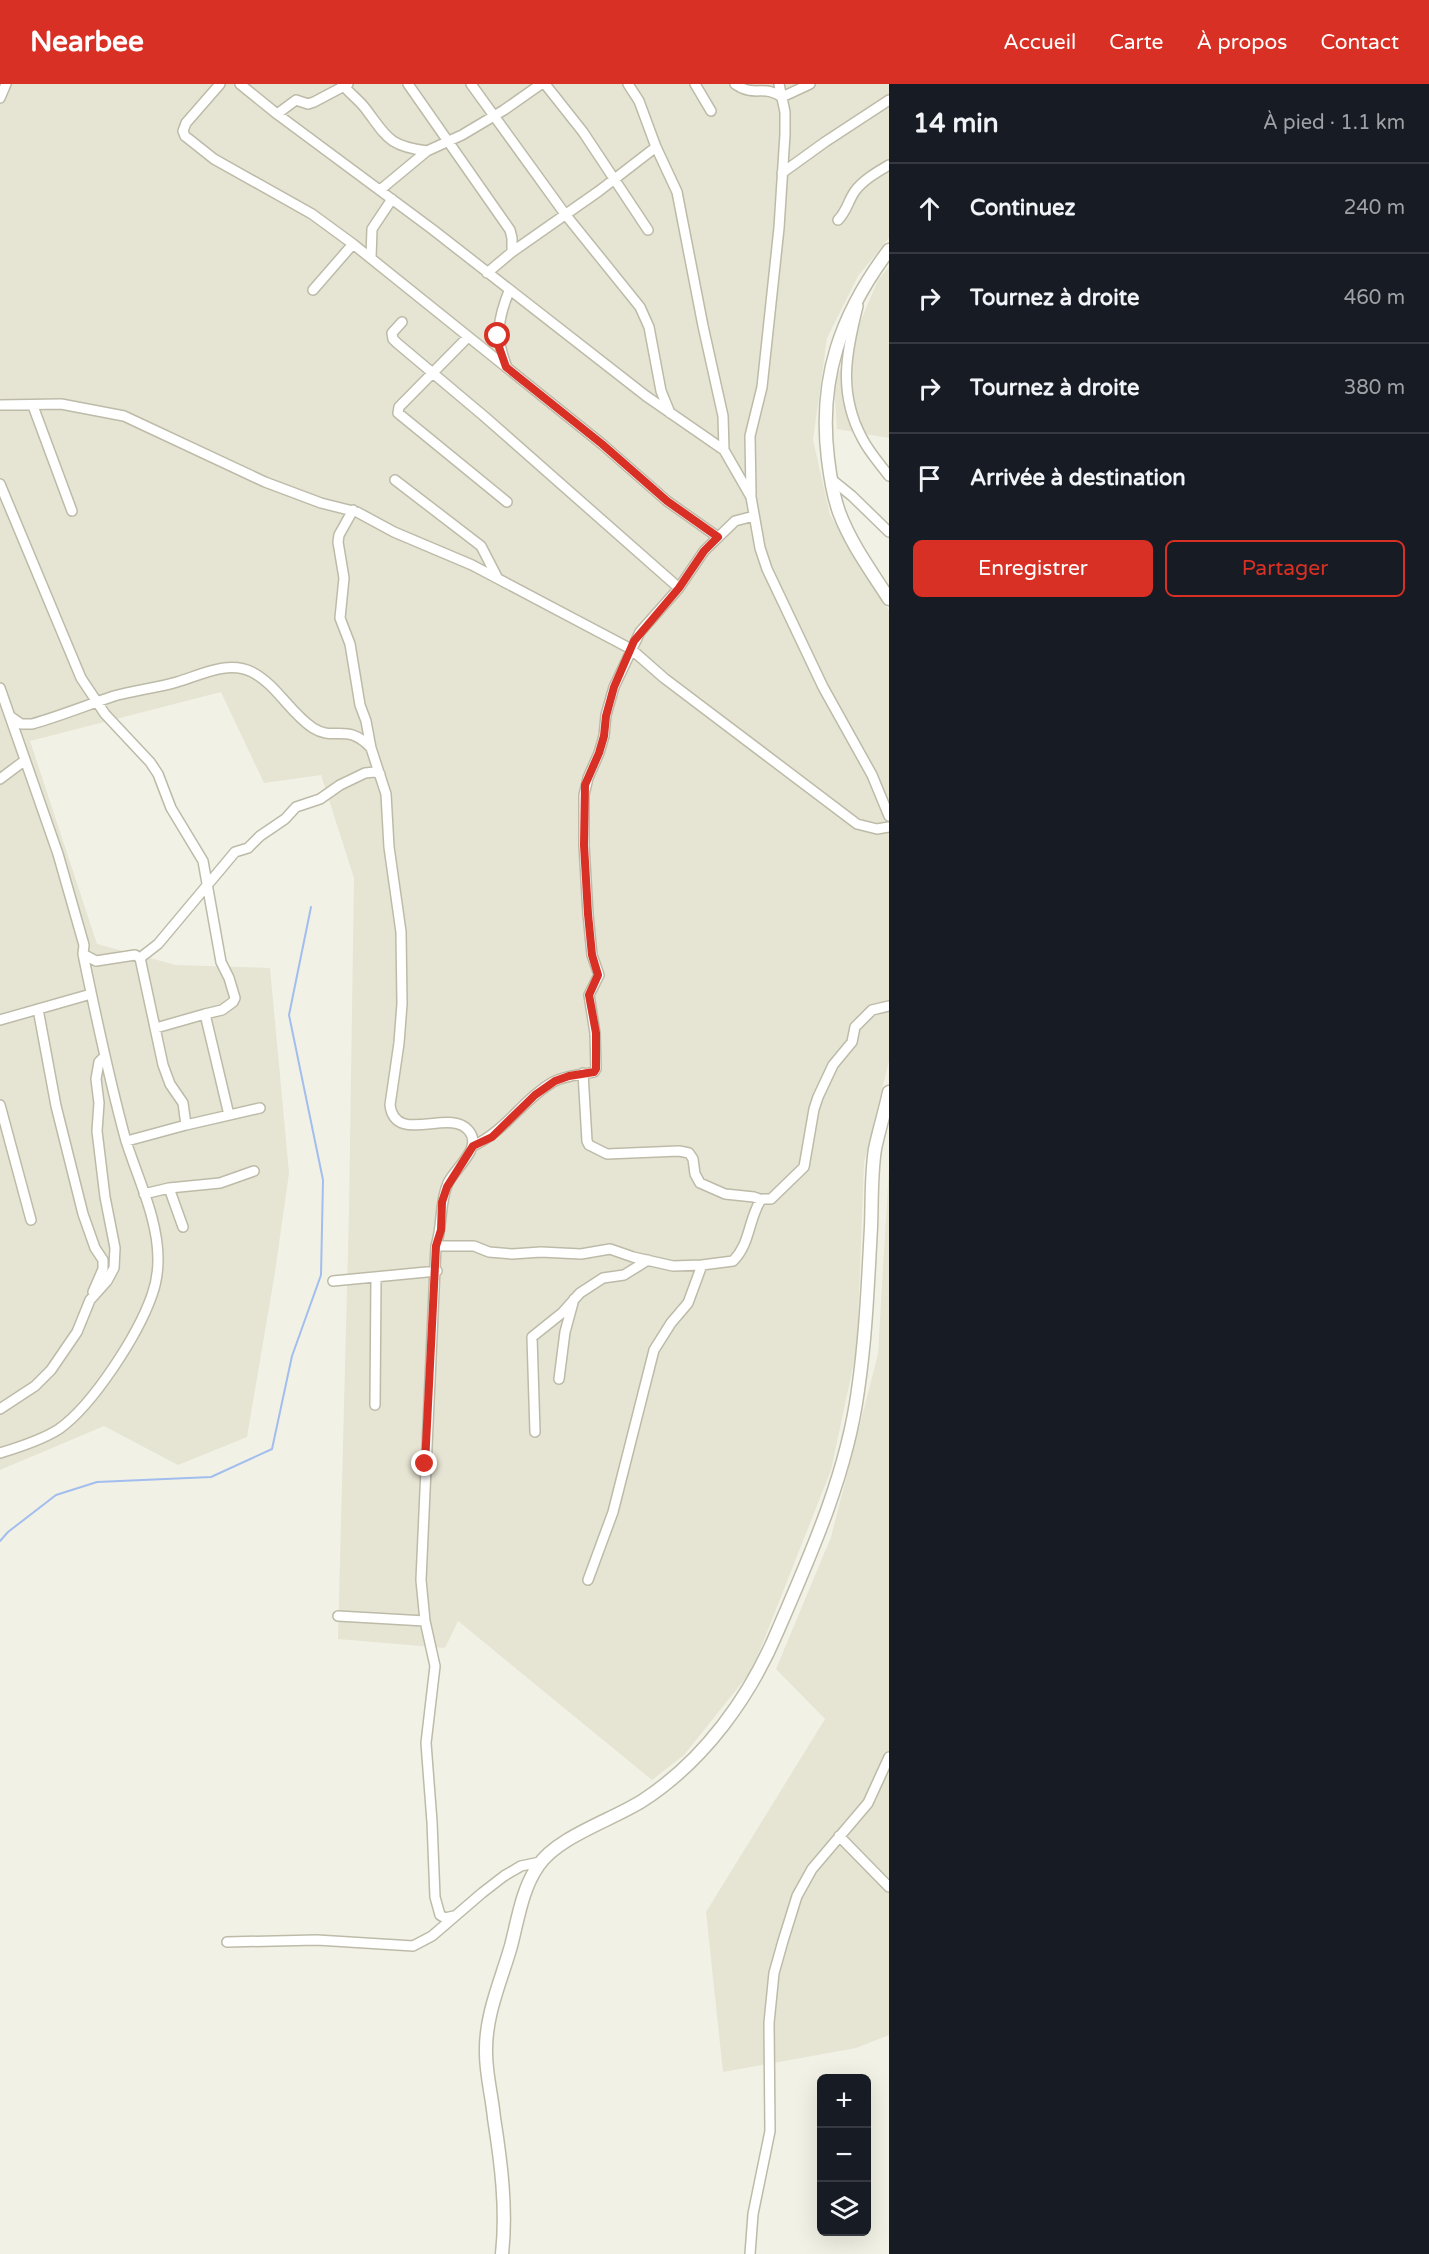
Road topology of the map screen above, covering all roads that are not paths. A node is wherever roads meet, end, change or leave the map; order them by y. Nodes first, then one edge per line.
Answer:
1 (6, 84) edge
2 (220, 84) edge
3 (240, 84) edge
4 (408, 84) edge
5 (471, 84) edge
6 (543, 84) edge
7 (628, 84) edge
8 (695, 84) edge
9 (735, 84) edge
10 (779, 84) edge
11 (810, 84) edge
12 (345, 85) edge
13 (782, 97) junction
14 (0, 98) edge
15 (889, 100) edge
16 (711, 111) dead end
17 (277, 114) junction
18 (494, 115) junction
19 (447, 141) junction
20 (656, 147) junction
21 (427, 151) junction
22 (889, 165) edge
23 (782, 173) junction
24 (616, 179) junction
25 (380, 190) junction
26 (392, 199) junction
27 (566, 214) junction
28 (838, 220) dead end
29 (648, 230) dead end
30 (353, 244) junction
31 (889, 250) edge
32 (512, 252) junction
33 (371, 258) junction
34 (487, 273) junction
35 (862, 289) junction
36 (314, 290) dead end
37 (509, 291) junction
38 (402, 322) dead end
39 (468, 337) junction
40 (506, 367) junction
41 (434, 372) junction
42 (0, 405) edge
43 (33, 406) junction
44 (671, 414) junction
45 (724, 450) junction
46 (889, 477) edge
47 (831, 479) junction
48 (395, 480) dead end
49 (0, 484) edge
50 (751, 497) junction
51 (507, 502) dead end
52 (352, 510) junction
53 (72, 511) dead end
54 (754, 516) junction
55 (889, 532) edge
56 (718, 537) junction
57 (497, 577) junction
58 (679, 588) junction
59 (889, 599) edge
60 (631, 649) junction
61 (0, 688) edge
62 (96, 703) junction
63 (11, 717) junction
64 (371, 748) junction
65 (24, 761) junction
66 (380, 774) junction
67 (0, 779) edge
68 (889, 816) edge
69 (889, 827) edge
70 (208, 887) junction
71 (83, 954) junction
72 (140, 958) junction
73 (91, 994) junction
74 (889, 1006) edge
75 (38, 1008) junction
76 (205, 1014) junction
77 (0, 1020) edge
78 (156, 1028) junction
79 (104, 1057) junction
80 (583, 1073) junction
81 (889, 1092) edge
82 (0, 1105) edge
83 (260, 1108) dead end
84 (229, 1115) junction
85 (186, 1125) junction
86 (126, 1141) junction
87 (473, 1146) junction
88 (255, 1171) dead end
89 (170, 1188) junction
90 (144, 1194) junction
91 (762, 1200) junction
92 (31, 1220) dead end
93 (183, 1227) dead end
94 (436, 1246) junction
95 (648, 1260) junction
96 (702, 1265) junction
97 (436, 1271) junction
98 (376, 1278) junction
99 (333, 1281) dead end
100 (574, 1298) junction
101 (90, 1300) junction
102 (559, 1379) dead end
103 (375, 1405) dead end
104 (0, 1409) edge
105 (536, 1432) dead end
106 (0, 1453) edge
107 (588, 1580) dead end
108 (338, 1616) dead end
109 (425, 1621) junction
110 (889, 1757) edge
111 (839, 1836) junction
112 (540, 1862) junction
113 (889, 1887) edge
114 (454, 1916) junction
115 (227, 1942) dead end
116 (502, 2254) edge
117 (750, 2254) edge

1 - 14 street
2 - 30 street
3 - 17 street
4 - 19 street
5 - 18 street
6 - 18 street
6 - 24 street
7 - 20 street
8 - 16 street
9 - 13 street
10 - 13 street
11 - 13 street
12 - 17 street
12 - 21 street
13 - 23 street
15 - 23 street
17 - 25 street
18 - 19 street
18 - 27 street
19 - 21 street
19 - 32 street
20 - 24 street
20 - 45 street
21 - 25 street
22 - 28 street
23 - 50 street
24 - 27 street
24 - 29 street
25 - 26 street
26 - 33 street
26 - 34 street
27 - 32 street
27 - 44 street
30 - 33 street
30 - 36 street
31 - 35 street
32 - 34 street
33 - 39 street
34 - 37 street
35 - 46 street
35 - 47 street
37 - 40 street
37 - 44 street
38 - 41 street
39 - 40 street
39 - 41 street
40 - 56 street
41 - 51 street
41 - 58 street
42 - 43 street
43 - 52 street
43 - 53 street
44 - 45 street
45 - 50 street
47 - 55 street
47 - 59 street
48 - 57 street
49 - 62 street
50 - 54 street
52 - 57 street
52 - 64 street
54 - 56 street
54 - 68 street
56 - 58 street
57 - 60 street
58 - 60 street
60 - 69 street
60 - 80 street
61 - 63 street
62 - 63 street
62 - 64 street
62 - 70 street
63 - 65 street
64 - 66 street
65 - 67 street
65 - 71 street
66 - 70 street
66 - 87 street
70 - 72 street
70 - 76 street
71 - 72 street
71 - 73 street
72 - 78 street
73 - 75 street
73 - 79 street
74 - 91 street
75 - 77 street
75 - 101 street
76 - 78 street
76 - 84 street
78 - 85 street
79 - 86 street
79 - 101 street
80 - 87 street
80 - 91 street
81 - 112 street
82 - 92 street
83 - 84 street
84 - 85 street
85 - 86 street
86 - 90 street
87 - 94 street
88 - 89 street
89 - 90 street
89 - 93 street
90 - 106 street
91 - 96 street
94 - 95 street
94 - 97 street
95 - 96 street
95 - 100 street
96 - 107 street
97 - 98 street
97 - 109 street
98 - 99 street
98 - 103 street
100 - 102 street
100 - 105 street
101 - 104 street
108 - 109 street
109 - 114 street
110 - 111 street
111 - 113 street
111 - 117 street
112 - 114 street
112 - 116 street
114 - 115 street

